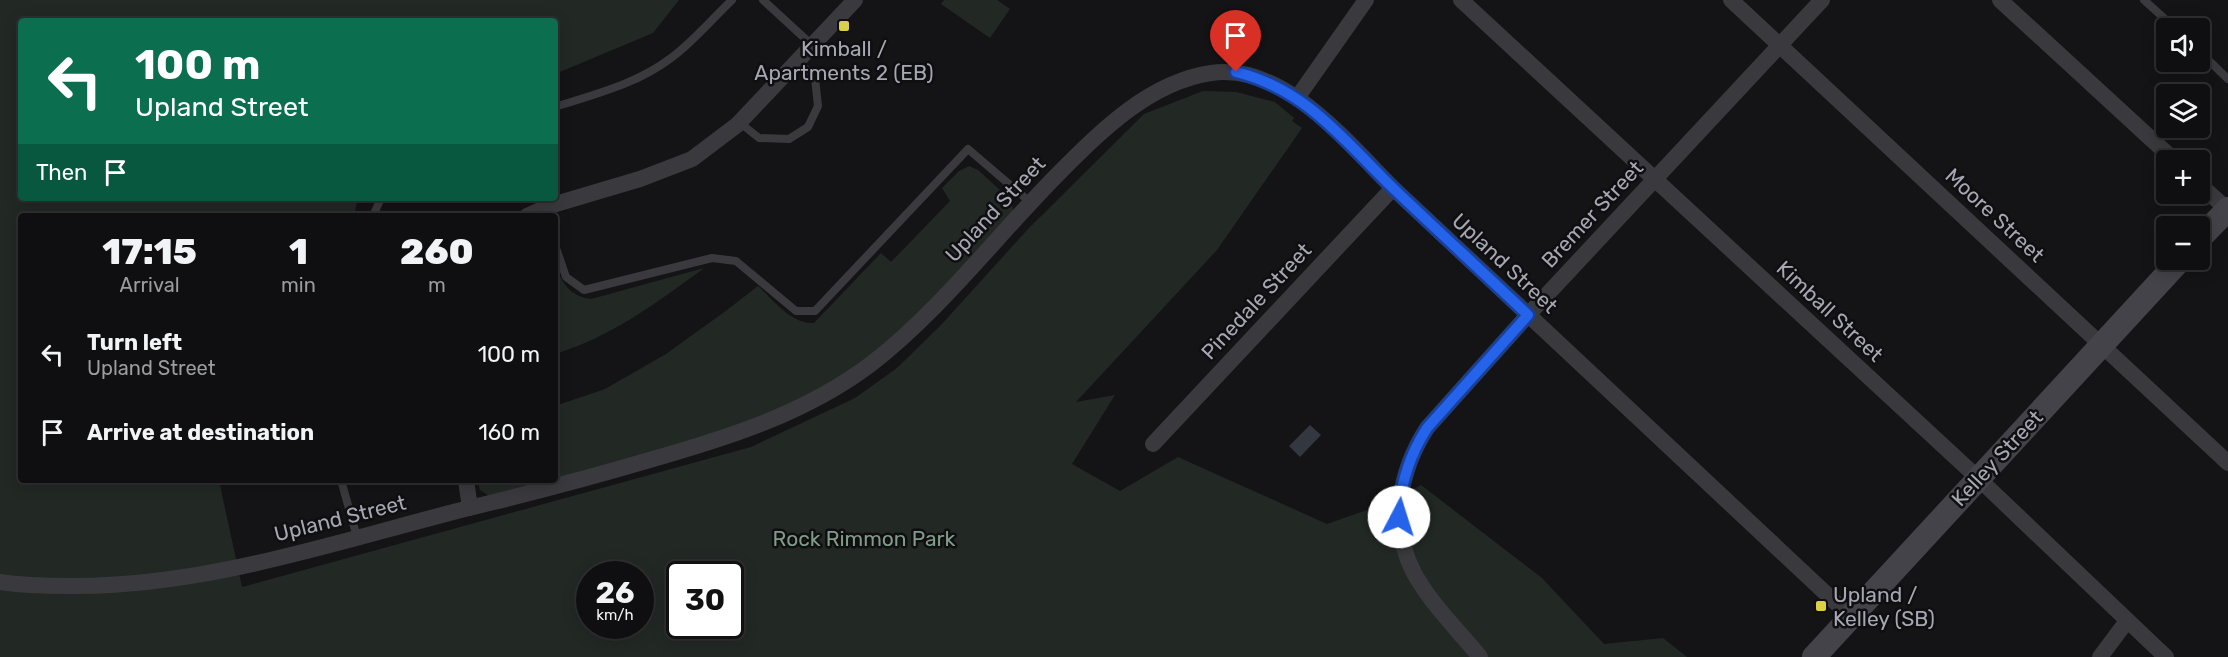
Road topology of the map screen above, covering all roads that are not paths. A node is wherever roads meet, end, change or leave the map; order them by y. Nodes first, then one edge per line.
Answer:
1 (732, 0) edge
2 (763, 0) edge
3 (855, 0) edge
4 (1366, 0) edge
5 (1461, 0) edge
6 (1731, 0) edge
7 (1822, 0) edge
8 (2000, 0) edge
9 (2144, 0) edge
10 (2164, 18) edge
11 (812, 45) junction
12 (1779, 46) junction
13 (798, 61) junction
14 (2210, 62) edge
15 (2228, 79) edge
16 (1297, 98) junction
17 (558, 106) edge
18 (740, 122) junction
19 (2163, 150) edge
20 (1654, 180) junction
21 (1393, 188) junction
22 (2210, 194) edge
23 (1029, 202) junction
24 (2228, 210) edge
25 (538, 213) edge
26 (2210, 228) edge
27 (558, 254) edge
28 (2171, 270) edge
29 (1528, 315) junction
30 (2102, 344) junction
31 (1153, 444) dead end
32 (2228, 463) edge
33 (1979, 479) junction
34 (342, 483) edge
35 (466, 483) edge
36 (470, 508) junction
37 (357, 537) junction
38 (0, 582) edge
39 (1851, 617) junction
40 (2127, 621) junction
41 (1480, 657) edge
42 (1814, 657) edge
43 (2100, 657) edge
44 (2166, 657) edge

1 - 17 lane
2 - 11 lane
3 - 11 street
4 - 16 street
5 - 20 street, Kimball Street
6 - 12 street, Moore Street
7 - 12 street, Bremer Street
8 - 19 street
9 - 10 lane
11 - 13 street
12 - 20 street, Bremer Street
12 - 30 street, Moore Street
13 - 18 street
13 - 18 lane
14 - 15 lane
16 - 21 street, Upland Street
16 - 23 street, Upland Street
18 - 25 street
20 - 29 street, Bremer Street
20 - 33 street, Kimball Street
21 - 29 street, Upland Street
21 - 31 street, Pinedale Street
22 - 24 street
23 - 27 lane
23 - 36 street, Upland Street
24 - 26 street
28 - 30 street, Kelley Street
29 - 39 street, Upland Street
29 - 41 street, Bremer Street
30 - 32 street, Moore Street
30 - 33 street, Kelley Street
33 - 39 street, Kelley Street
33 - 40 street, Kimball Street
34 - 37 lane
35 - 36 street
36 - 37 street, Upland Street
37 - 38 street, Upland Street
39 - 42 street, Kelley Street
40 - 43 street
40 - 44 street, Kimball Street

